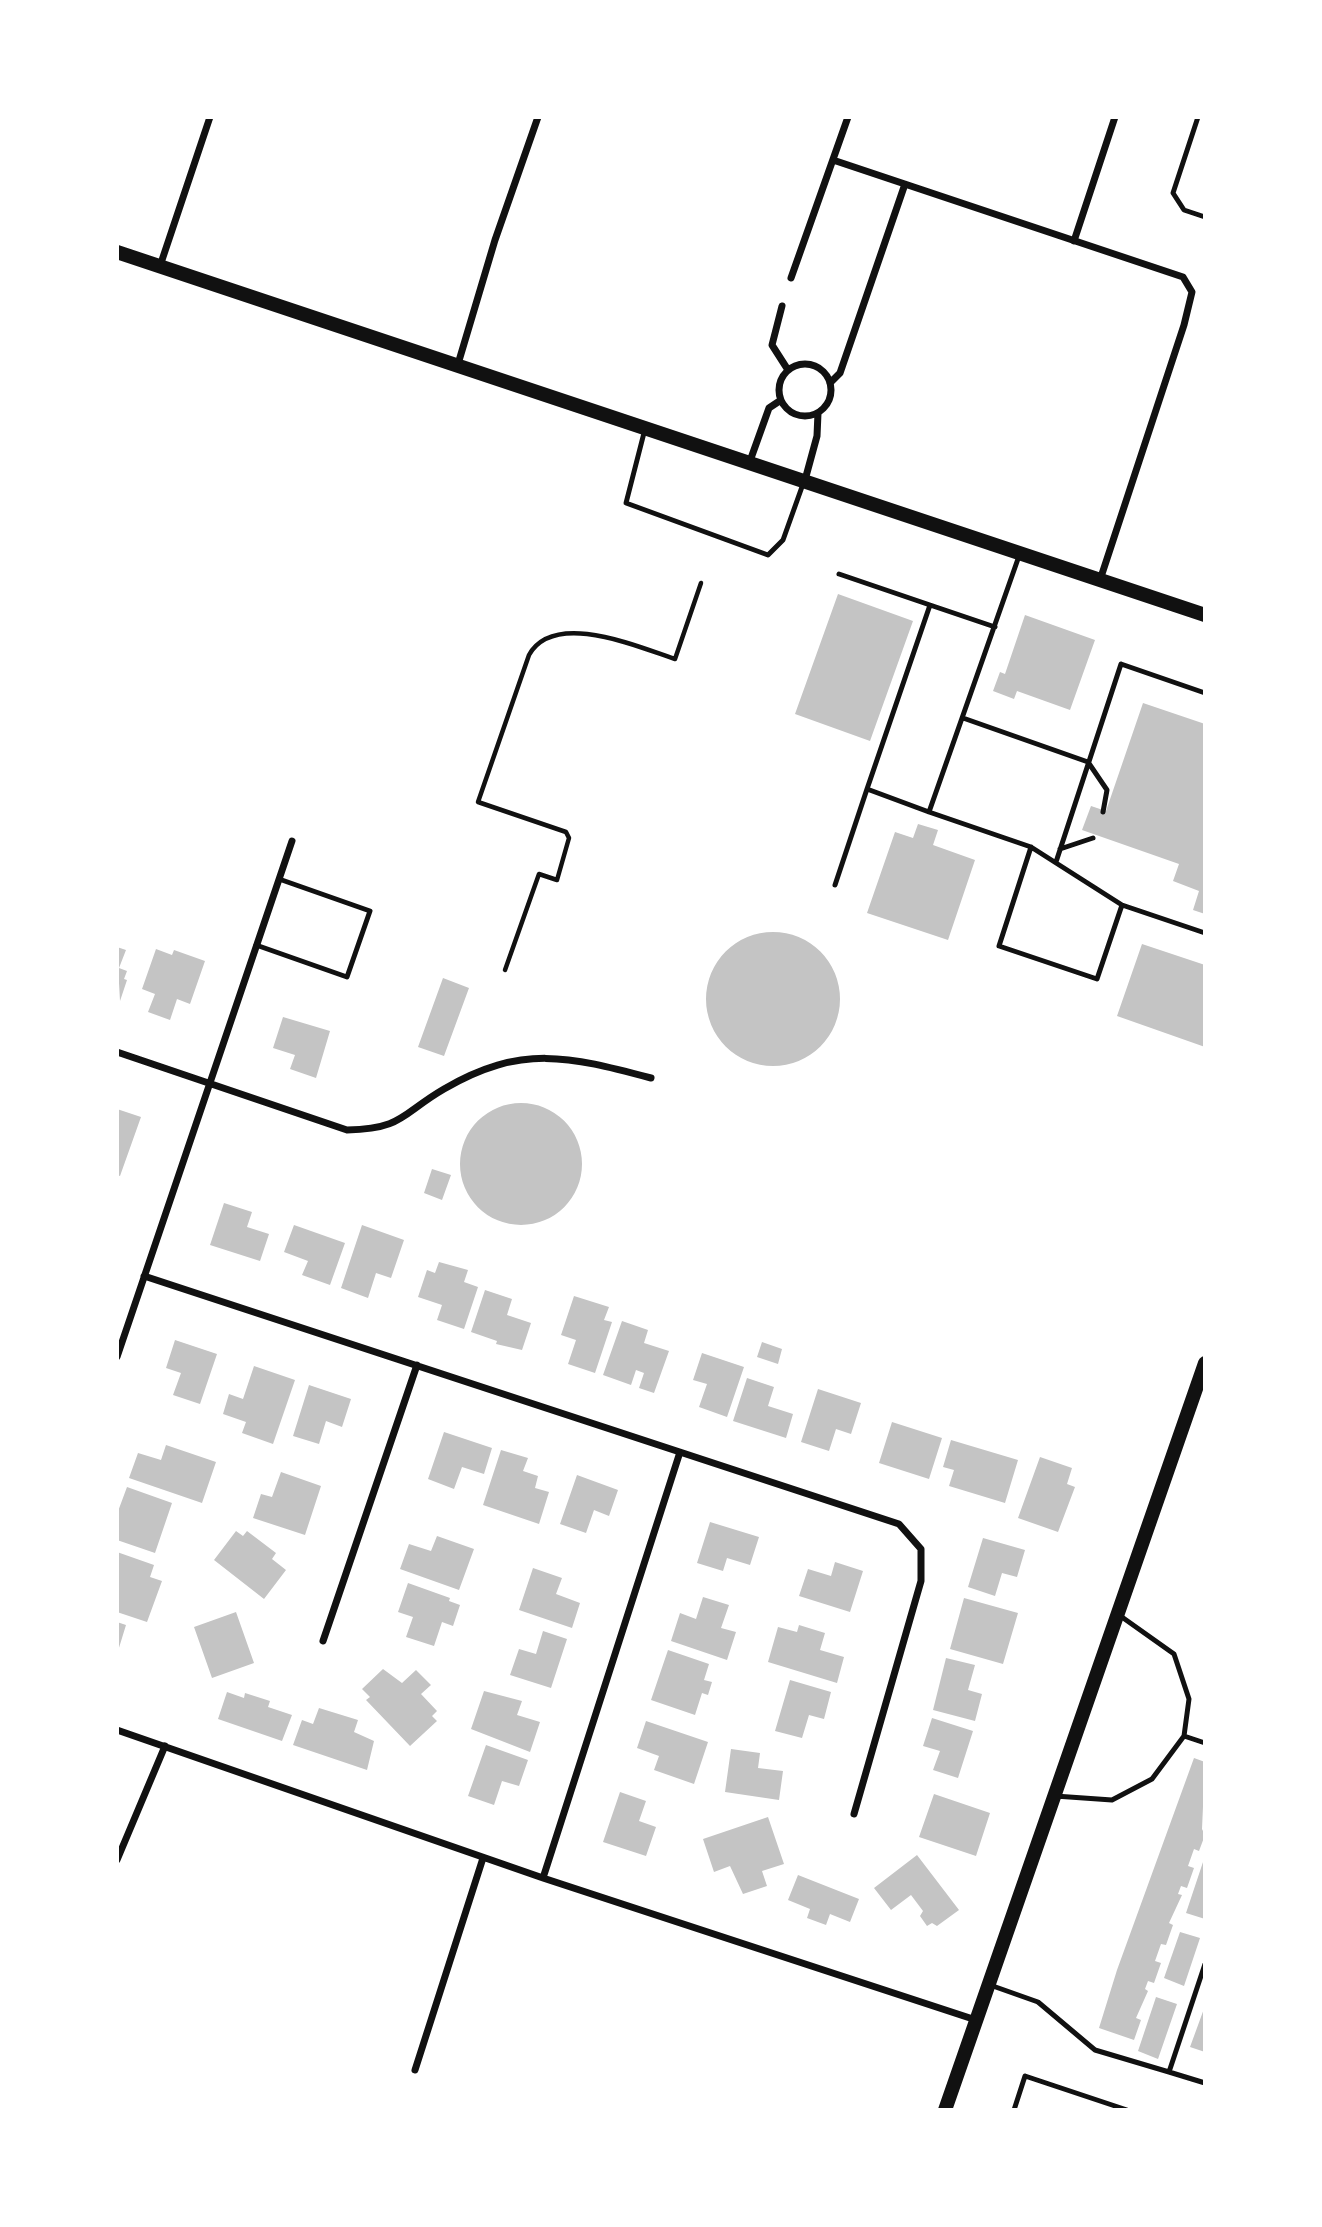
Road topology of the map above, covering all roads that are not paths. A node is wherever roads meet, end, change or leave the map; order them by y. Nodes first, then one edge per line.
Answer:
1 (210, 117) edge
2 (538, 117) edge
3 (848, 117) edge
4 (1115, 117) edge
5 (1198, 117) edge
6 (833, 160) junction
7 (905, 184) junction
8 (1205, 217) edge
9 (1074, 242) junction
10 (117, 252) edge
11 (160, 266) junction
12 (791, 278) dead end
13 (782, 306) dead end
14 (458, 364) junction
15 (788, 369) junction
16 (830, 383) junction
17 (781, 400) junction
18 (818, 413) junction
19 (646, 426) junction
20 (750, 461) junction
21 (805, 480) junction
22 (1020, 553) junction
23 (839, 574) dead end
24 (1100, 580) junction
25 (930, 605) junction
26 (1205, 615) edge
27 (995, 627) junction
28 (1205, 693) edge
29 (962, 718) junction
30 (1088, 762) junction
31 (867, 789) junction
32 (929, 811) junction
33 (1103, 812) dead end
34 (1093, 838) dead end
35 (292, 841) dead end
36 (1031, 847) junction
37 (1060, 849) junction
38 (1056, 862) junction
39 (279, 879) junction
40 (835, 885) dead end
41 (1122, 905) junction
42 (1205, 933) edge
43 (257, 945) junction
44 (117, 1052) edge
45 (651, 1078) dead end
46 (210, 1082) junction
47 (144, 1276) junction
48 (117, 1357) edge
49 (1205, 1363) edge
50 (417, 1365) junction
51 (1199, 1396) edge
52 (680, 1452) junction
53 (1118, 1614) junction
54 (323, 1641) dead end
55 (117, 1730) edge
56 (1184, 1736) junction
57 (1205, 1743) edge
58 (165, 1746) junction
59 (1055, 1796) junction
60 (854, 1814) dead end
61 (483, 1858) junction
62 (117, 1860) edge
63 (543, 1878) junction
64 (1205, 1964) edge
65 (987, 1984) junction
66 (976, 2020) junction
67 (415, 2070) dead end
68 (1169, 2072) junction
69 (1205, 2082) edge
70 (945, 2110) edge
71 (1014, 2110) edge
72 (1127, 2110) edge

1 - 11 street
2 - 14 street
3 - 6 street
4 - 9 street
5 - 8 lane
6 - 7 street
6 - 12 street
7 - 9 street
7 - 16 street
9 - 24 street
10 - 11 main road
11 - 14 main road
13 - 15 street
14 - 19 main road
15 - 16 street
15 - 17 street
16 - 18 street
17 - 18 street
17 - 20 street
18 - 21 street
19 - 20 main road
19 - 21 lane
20 - 21 main road
21 - 22 main road
22 - 24 main road
22 - 27 lane
23 - 25 lane
24 - 26 main road
25 - 27 lane
25 - 31 lane
27 - 29 lane
28 - 30 lane
29 - 30 lane
29 - 32 lane
30 - 33 lane
30 - 37 lane
31 - 32 lane
31 - 40 lane
32 - 36 lane
34 - 37 lane
35 - 39 street
36 - 38 lane
36 - 41 lane
37 - 38 lane
38 - 41 lane
39 - 43 street
39 - 43 lane
41 - 42 lane
43 - 46 street
44 - 46 street
45 - 46 street
46 - 47 street
47 - 48 street
47 - 50 street
49 - 51 main road
50 - 52 street
50 - 54 street
51 - 53 main road
52 - 60 street
52 - 63 street
53 - 56 lane
53 - 59 main road
55 - 58 street
56 - 57 lane
56 - 59 lane
58 - 61 street
58 - 62 street
59 - 65 main road
61 - 63 street
61 - 67 street
63 - 66 street
64 - 68 lane
65 - 66 main road
65 - 68 lane
66 - 70 main road
68 - 69 lane
71 - 72 lane

